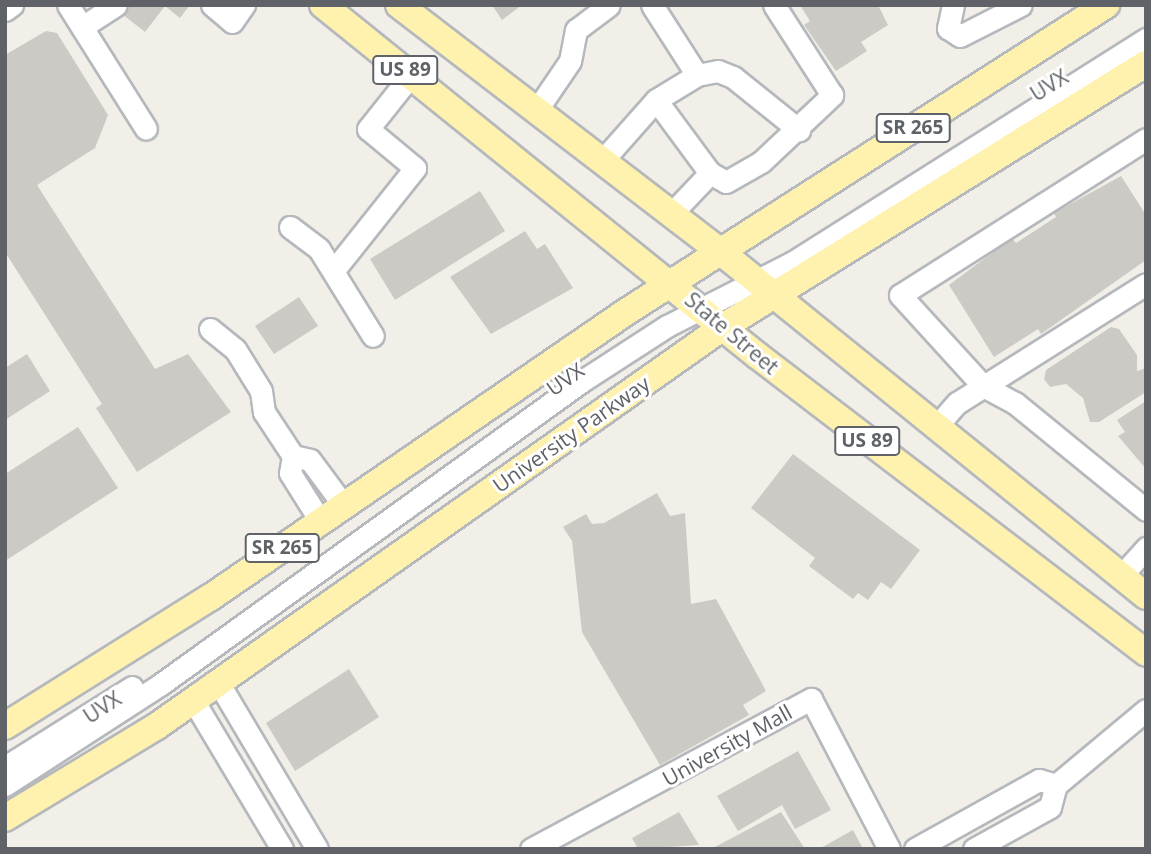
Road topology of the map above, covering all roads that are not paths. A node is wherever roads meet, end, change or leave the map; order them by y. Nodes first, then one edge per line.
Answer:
1 (12, 5) edge
2 (68, 5) edge
3 (116, 5) edge
4 (244, 5) edge
5 (323, 5) edge
6 (399, 5) edge
7 (652, 5) edge
8 (774, 5) edge
9 (953, 5) edge
10 (1021, 5) edge
11 (1106, 5) edge
12 (605, 6) edge
13 (217, 9) edge
14 (5, 10) edge
15 (1146, 24) edge
16 (82, 27) junction
17 (1146, 39) edge
18 (1146, 64) edge
19 (411, 75) junction
20 (697, 75) junction
21 (656, 100) junction
22 (536, 111) junction
23 (146, 129) dead end
24 (799, 130) junction
25 (1146, 139) edge
26 (602, 160) junction
27 (710, 173) junction
28 (671, 214) junction
29 (290, 228) dead end
30 (721, 252) junction
31 (334, 270) junction
32 (758, 283) junction
33 (1142, 295) edge
34 (689, 298) junction
35 (723, 327) junction
36 (210, 330) dead end
37 (373, 336) dead end
38 (983, 386) junction
39 (935, 428) junction
40 (293, 456) junction
41 (344, 506) junction
42 (1146, 510) edge
43 (321, 522) junction
44 (1146, 548) edge
45 (1121, 576) junction
46 (1146, 596) edge
47 (1146, 653) edge
48 (218, 682) junction
49 (193, 699) junction
50 (1146, 710) edge
51 (5, 726) edge
52 (5, 767) edge
53 (5, 785) edge
54 (1056, 785) junction
55 (5, 818) edge
56 (282, 849) edge
57 (317, 849) edge
58 (531, 849) edge
59 (889, 849) edge
60 (915, 849) edge
61 (974, 849) edge

1 - 14 street
2 - 16 street
3 - 16 street
4 - 13 street
5 - 19 main road, State Street / US 89
6 - 22 main road, US 89
7 - 20 street
8 - 24 street
9 - 10 street
11 - 30 main road, SR 265
12 - 22 street
15 - 32 street, UVX
16 - 23 street
17 - 32 street
18 - 32 main road, University Parkway
19 - 31 street
19 - 34 main road, State Street / US 89
20 - 21 street
20 - 24 street
21 - 26 street
21 - 27 street
22 - 26 main road, US 89
24 - 27 street
25 - 38 street
26 - 28 main road, US 89
27 - 28 street
28 - 30 main road, US 89
29 - 31 street
30 - 32 main road, US 89
30 - 34 main road, SR 265
31 - 37 street
32 - 34 street
32 - 35 main road, University Parkway
32 - 39 main road, US 89
33 - 38 street
34 - 35 main road, State Street / US 89
34 - 41 main road, SR 265
34 - 52 street, UVX
34 - 53 street
35 - 47 main road, State Street / US 89
35 - 48 main road, University Parkway
36 - 40 street
38 - 39 street
38 - 42 street
39 - 45 main road, US 89
40 - 41 street
40 - 43 street
41 - 43 main road, SR 265
43 - 51 main road, SR 265
44 - 45 street
45 - 46 main road, US 89
48 - 49 main road, University Parkway
48 - 57 street
49 - 55 main road, University Parkway
49 - 56 street
50 - 54 street
54 - 60 street
54 - 61 street
58 - 59 street, University Mall

